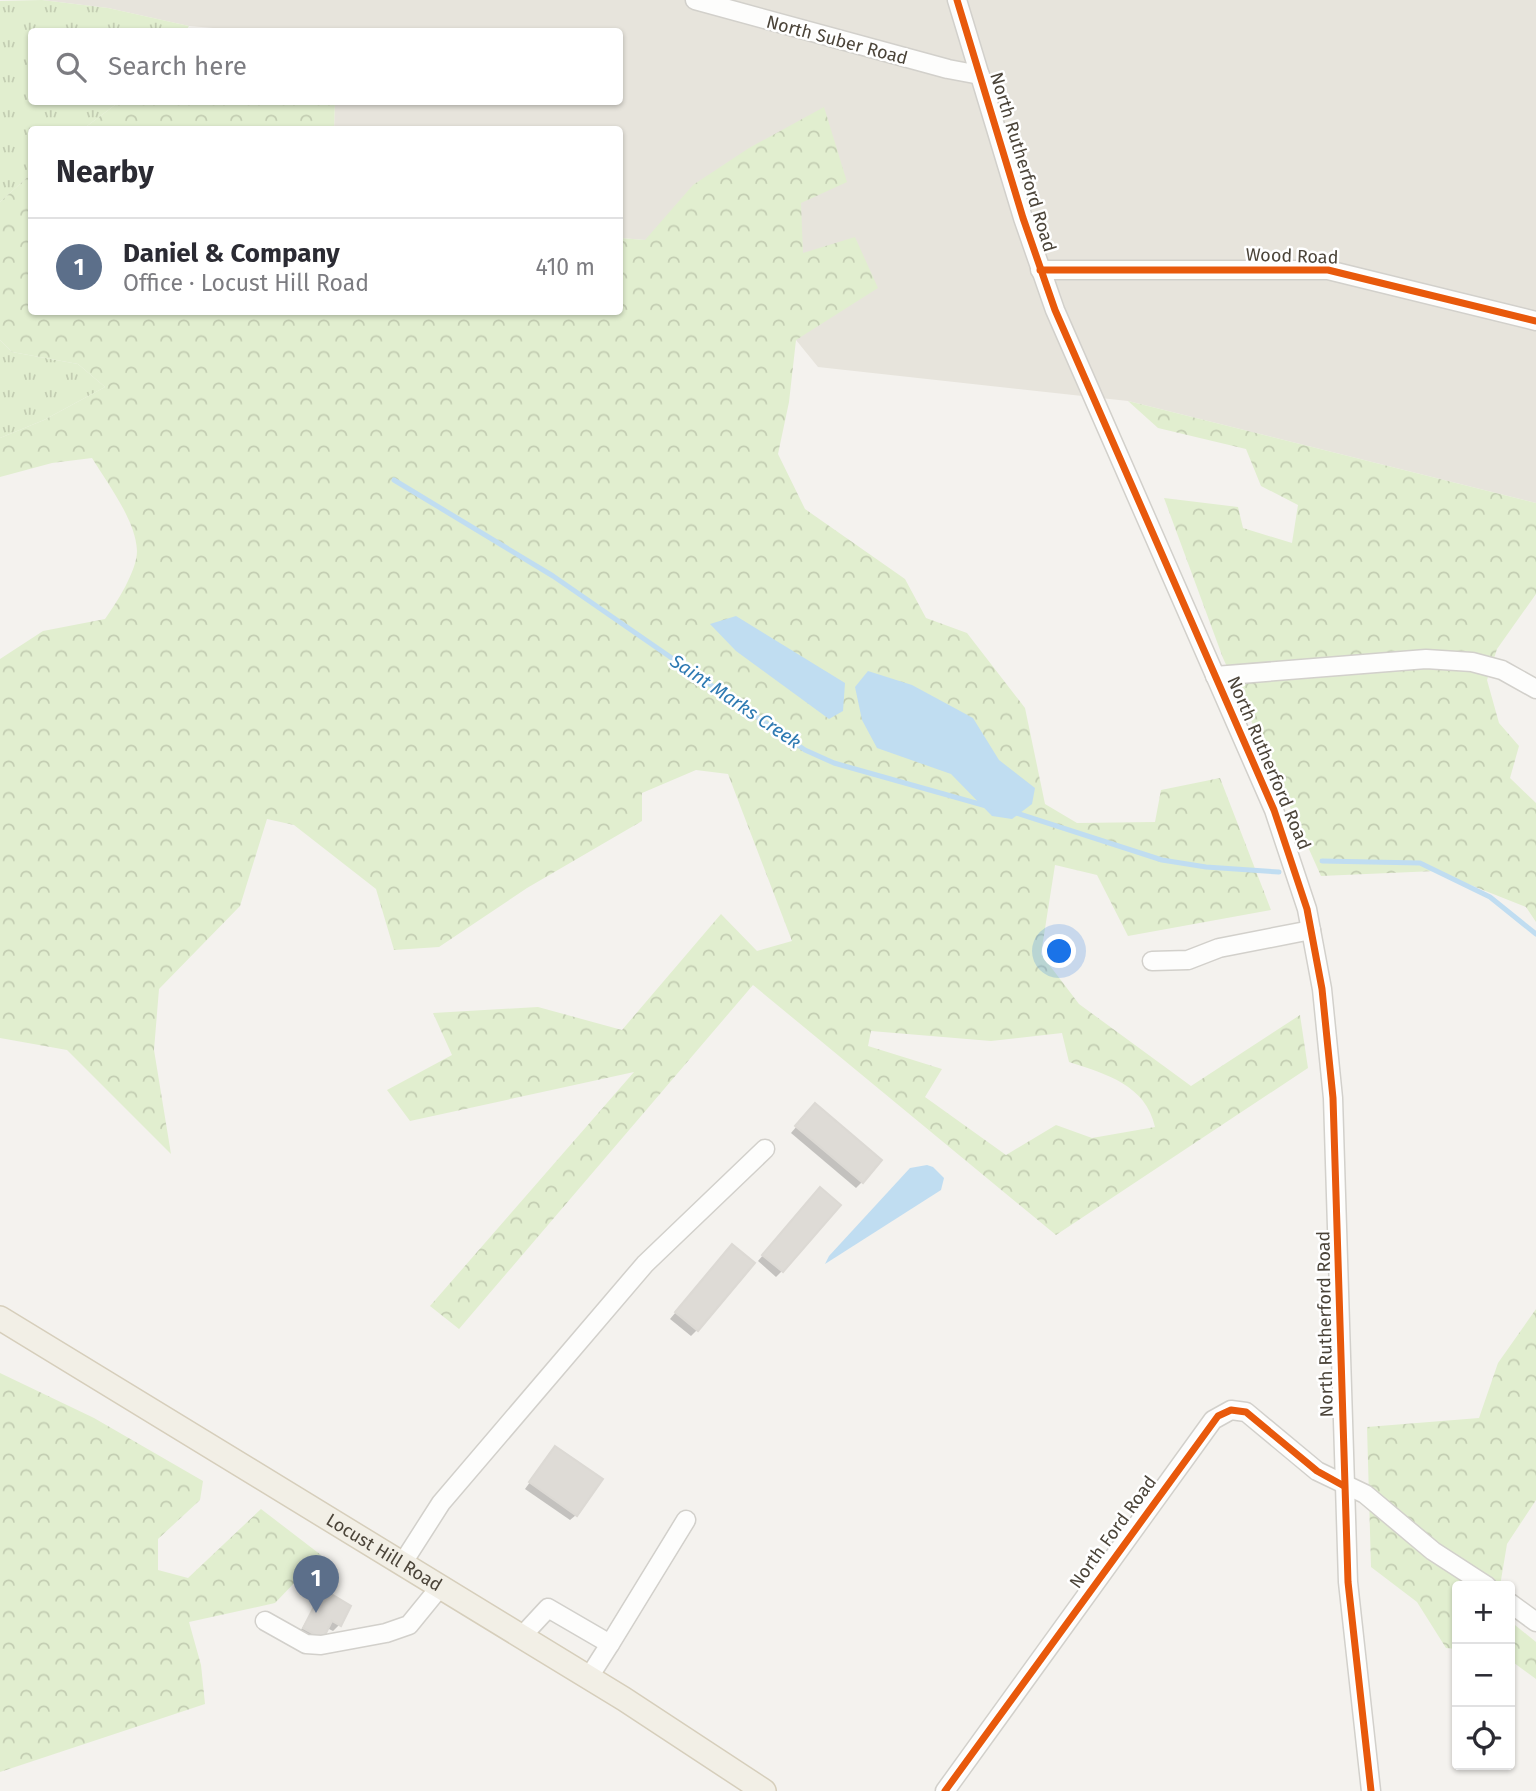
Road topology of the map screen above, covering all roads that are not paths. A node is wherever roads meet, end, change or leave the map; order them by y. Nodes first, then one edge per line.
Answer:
1 (695, 0) edge
2 (957, 0) edge
3 (980, 75) junction
4 (1040, 270) junction
5 (1536, 321) edge
6 (1215, 676) junction
7 (1536, 690) edge
8 (1311, 930) junction
9 (1152, 961) dead end
10 (765, 1149) dead end
11 (0, 1318) edge
12 (1344, 1486) junction
13 (686, 1520) dead end
14 (402, 1564) junction
15 (1479, 1581) edge
16 (440, 1587) junction
17 (1515, 1607) edge
18 (264, 1621) dead end
19 (1536, 1622) edge
20 (522, 1636) junction
21 (610, 1644) junction
22 (589, 1677) junction
23 (764, 1791) edge
24 (945, 1791) edge
25 (1371, 1791) edge

1 - 3 street, North Suber Road
2 - 3 street, North Rutherford Road
3 - 4 street, North Rutherford Road
4 - 5 street, Wood Road
4 - 6 street, North Rutherford Road
6 - 7 street
6 - 8 street, North Rutherford Road
8 - 9 street
8 - 12 street, North Rutherford Road
10 - 14 street
11 - 14 main road, Locust Hill Road
12 - 15 street, North Ford Road
12 - 24 street, North Ford Road
12 - 25 street, North Rutherford Road
13 - 21 street
14 - 16 main road, Locust Hill Road
16 - 18 street
16 - 20 main road, Locust Hill Road
17 - 19 street
20 - 21 street
20 - 22 main road, Locust Hill Road
21 - 22 street
22 - 23 main road, Locust Hill Road

